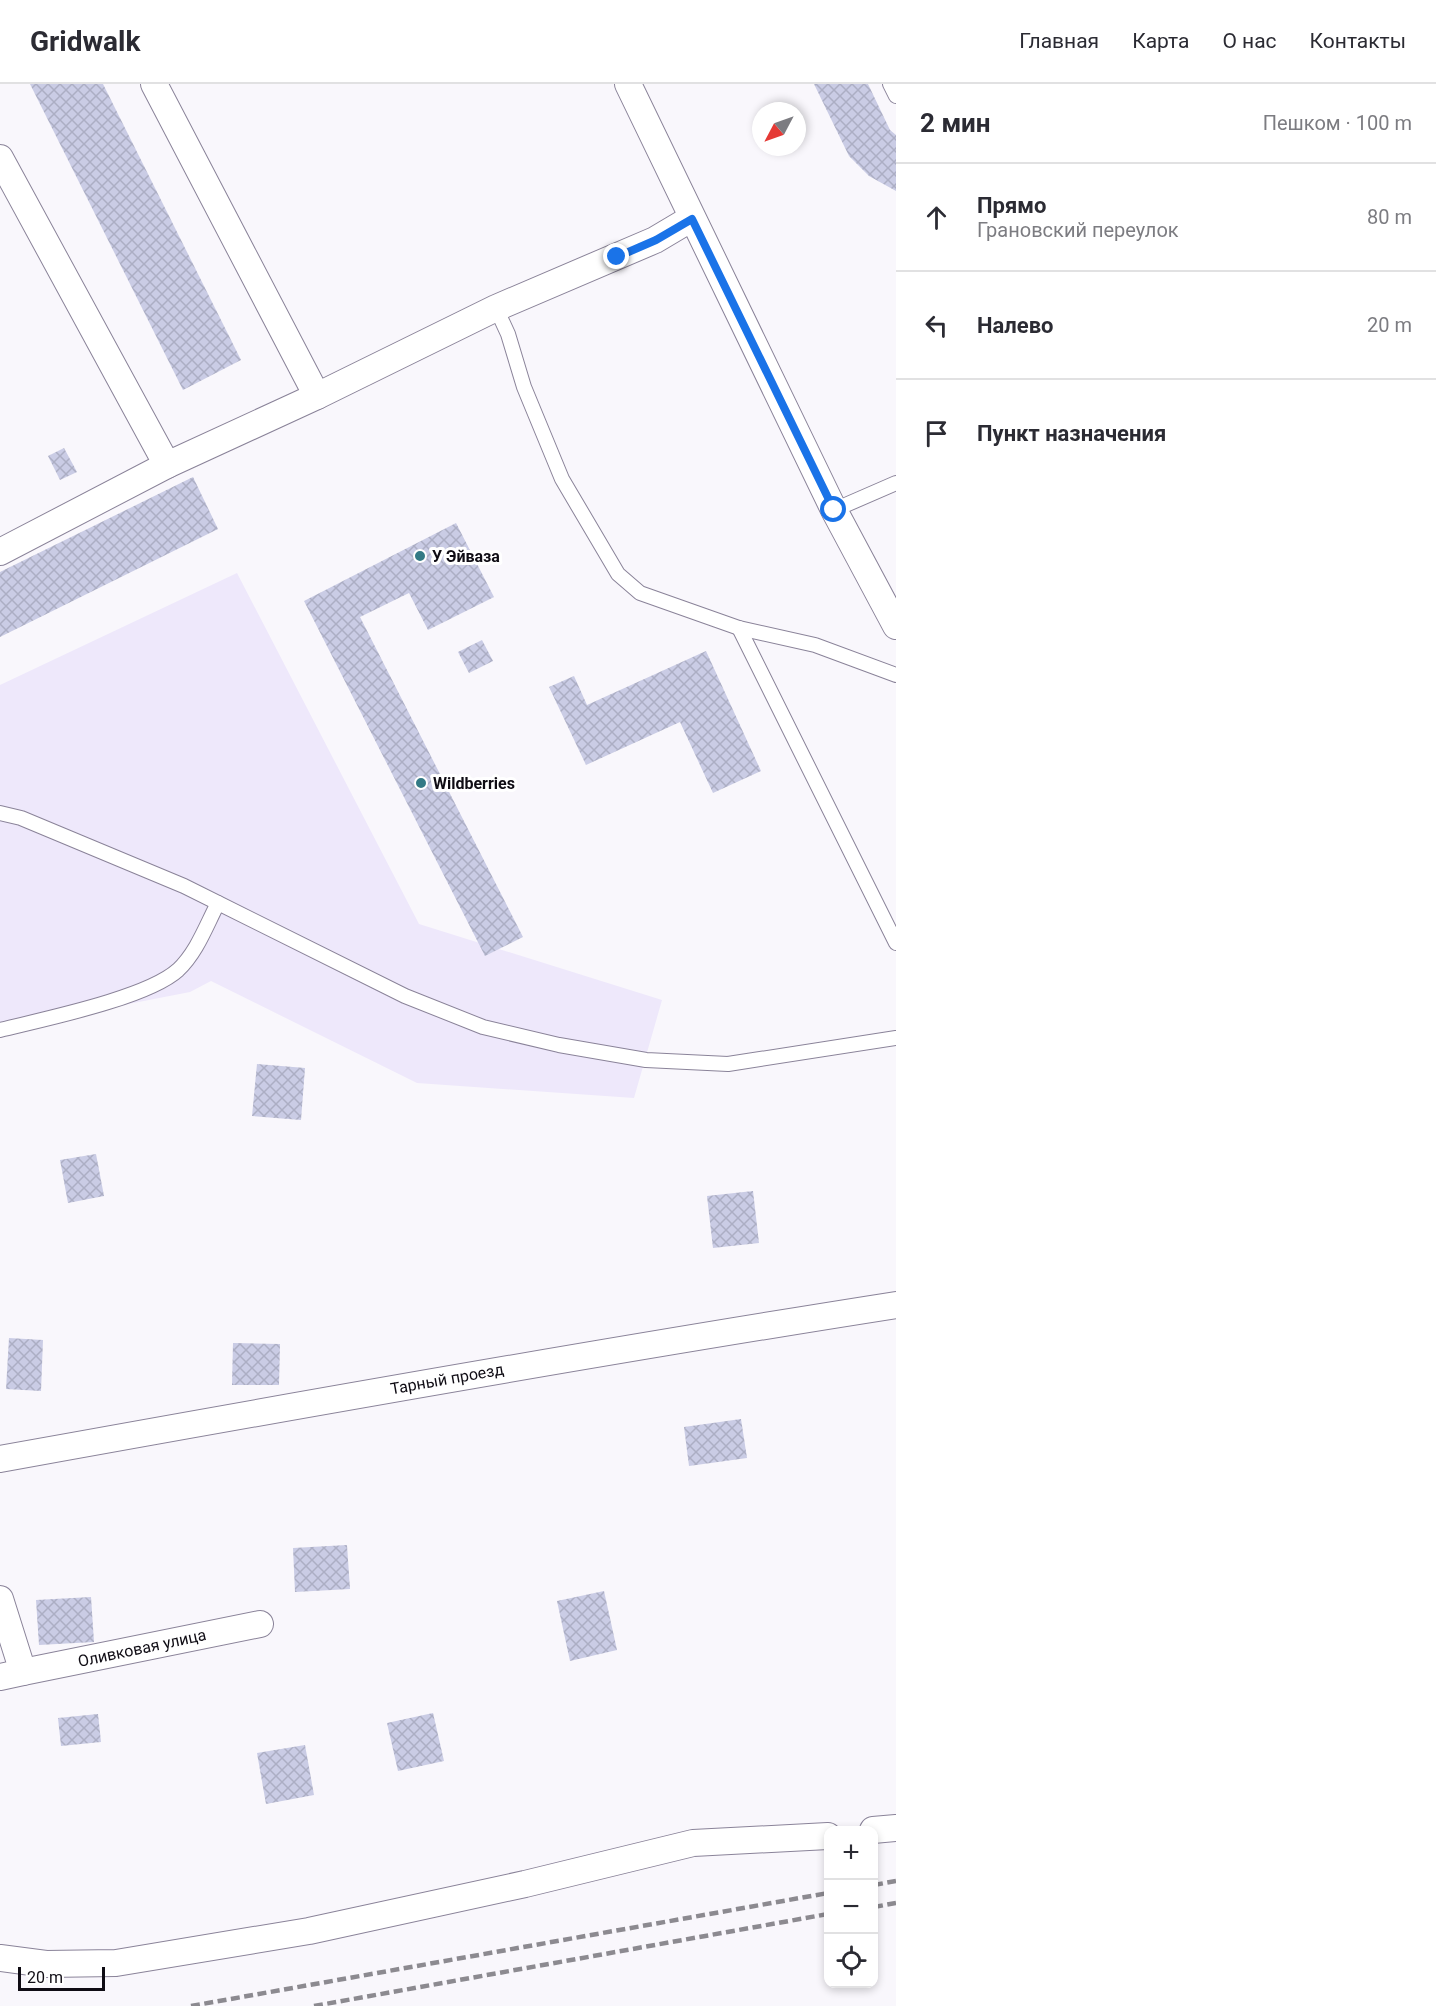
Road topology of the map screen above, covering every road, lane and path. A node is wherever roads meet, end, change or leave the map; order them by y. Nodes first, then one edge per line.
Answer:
1 (154, 84) edge
2 (628, 84) edge
3 (890, 84) edge
4 (896, 96) edge
5 (0, 158) edge
6 (692, 219) junction
7 (496, 308) junction
8 (317, 396) junction
9 (167, 465) junction
10 (896, 483) edge
11 (834, 510) junction
12 (0, 552) edge
13 (896, 626) edge
14 (739, 628) junction
15 (896, 675) edge
16 (0, 813) edge
17 (218, 903) junction
18 (896, 943) edge
19 (0, 1030) edge
20 (896, 1038) edge
21 (896, 1305) edge
22 (0, 1459) edge
23 (0, 1599) edge
24 (260, 1624) dead end
25 (12, 1675) edge
26 (896, 1828) edge
27 (878, 1830) edge
28 (824, 1836) edge
29 (0, 1958) edge

1 - 8 street
2 - 6 street
3 - 4 lane
5 - 9 street
6 - 7 street
6 - 11 street
7 - 8 street
7 - 14 lane
8 - 9 street
9 - 12 street
10 - 11 lane
11 - 13 street
14 - 15 lane
14 - 18 lane
16 - 17 lane
17 - 19 lane
17 - 20 lane
21 - 22 street, Тарный проезд
23 - 25 street, Оливковая улица
24 - 25 street, Оливковая улица
26 - 27 street
28 - 29 street

